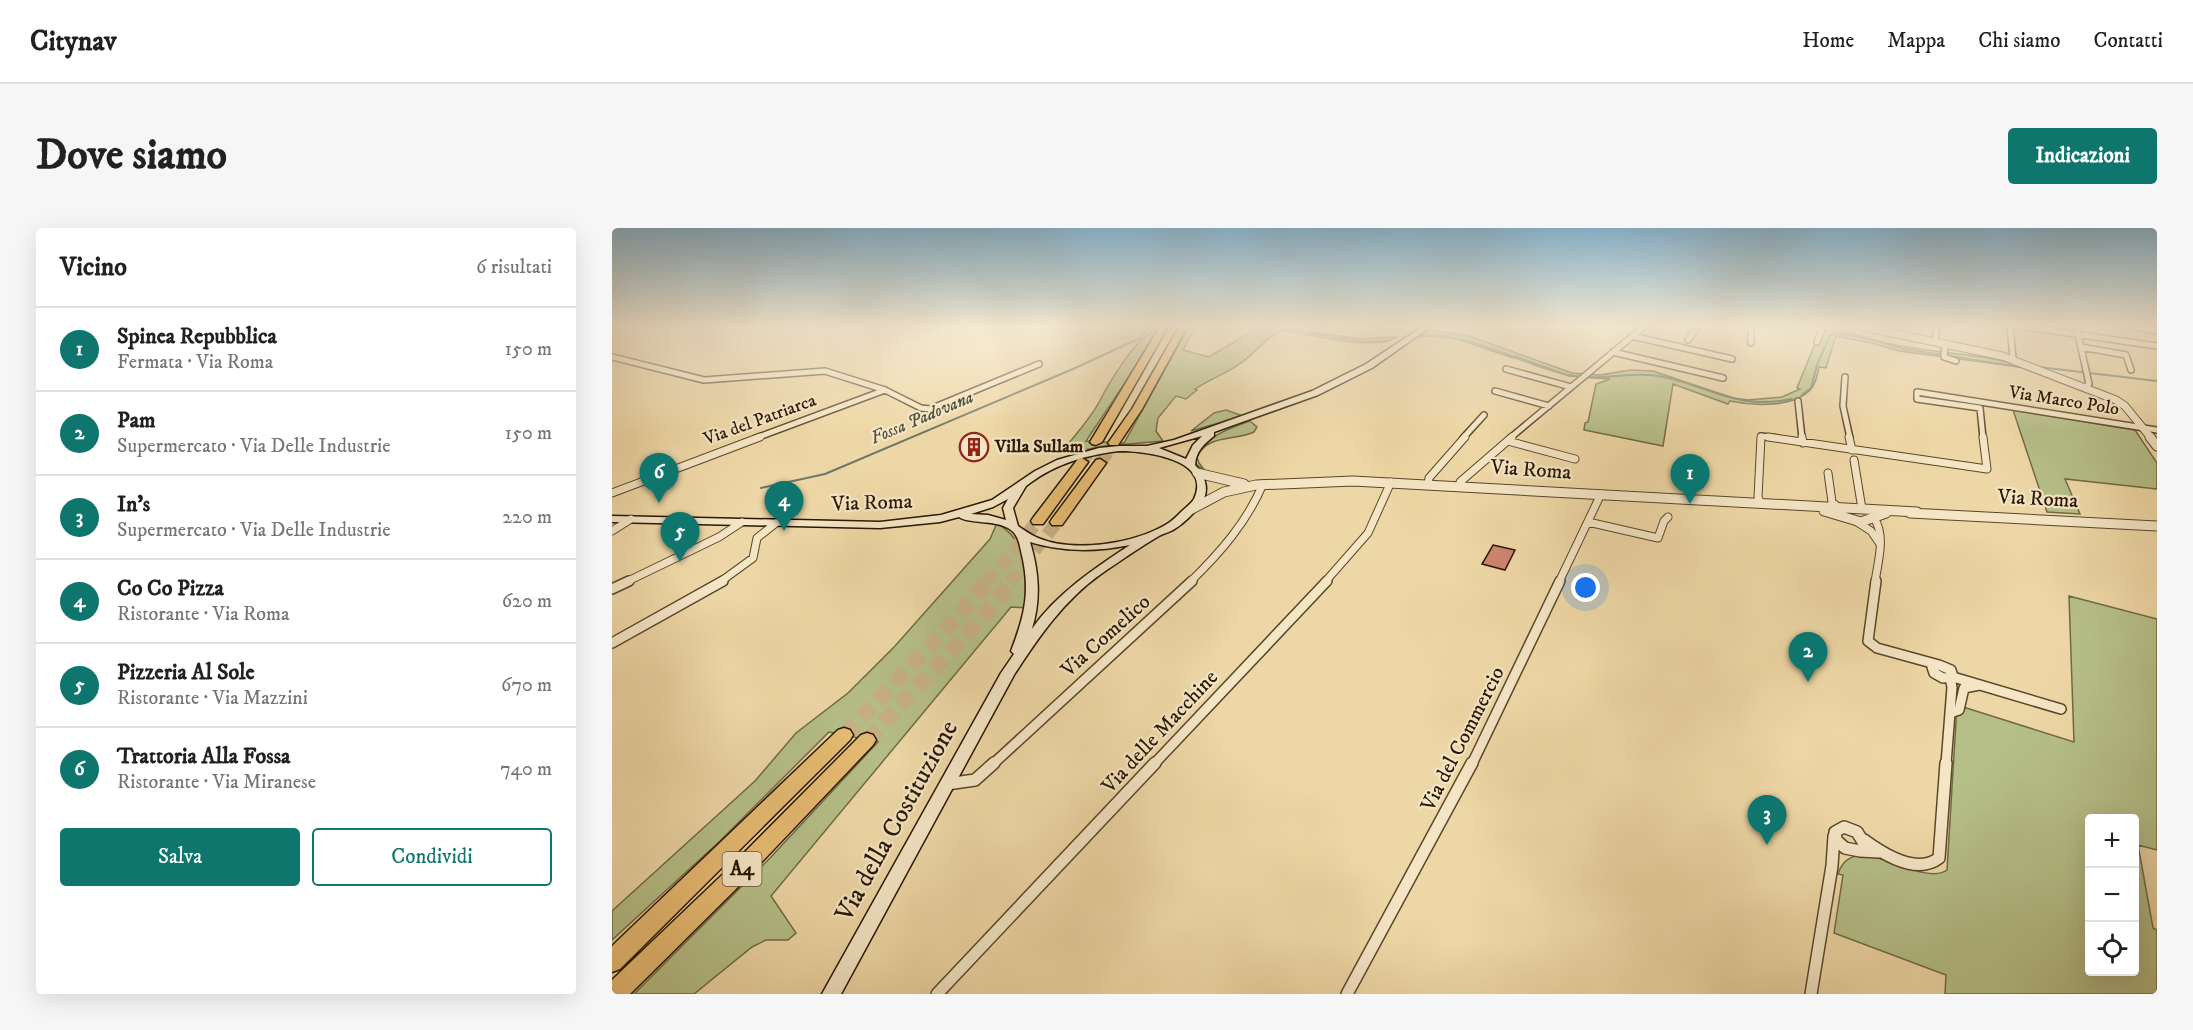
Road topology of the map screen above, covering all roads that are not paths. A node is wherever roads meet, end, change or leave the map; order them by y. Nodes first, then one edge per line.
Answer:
1 (627, 361) edge
2 (1144, 361) edge
3 (1164, 361) edge
4 (1377, 361) edge
5 (1603, 361) edge
6 (1650, 361) edge
7 (2015, 361) edge
8 (2084, 361) edge
9 (2128, 361) edge
10 (1039, 364) dead end
11 (1506, 369) dead end
12 (2131, 370) dead end
13 (1845, 377) dead end
14 (1723, 378) dead end
15 (1571, 387) junction
16 (2084, 388) junction
17 (885, 390) junction
18 (1495, 391) dead end
19 (1798, 401) dead end
20 (1549, 406) junction
21 (1979, 406) junction
22 (1484, 415) dead end
23 (1228, 425) junction
24 (2144, 428) junction
25 (2157, 430) edge
26 (1508, 441) junction
27 (1096, 442) tunnel mouth
28 (1114, 443) tunnel mouth
29 (1803, 443) junction
30 (2157, 446) edge
31 (1137, 449) junction
32 (1852, 450) junction
33 (1575, 459) dead end
34 (1854, 460) dead end
35 (1082, 462) tunnel mouth
36 (1100, 463) tunnel mouth
37 (1194, 469) junction
38 (1828, 473) dead end
39 (1391, 482) junction
40 (1022, 484) junction
41 (1428, 484) junction
42 (1259, 485) junction
43 (1460, 486) junction
44 (612, 493) edge
45 (1601, 494) junction
46 (1761, 504) junction
47 (1192, 509) junction
48 (1864, 509) junction
49 (1839, 511) junction
50 (1917, 512) junction
51 (1668, 517) dead end
52 (1874, 517) junction
53 (612, 519) edge
54 (631, 519) junction
55 (940, 519) junction
56 (1038, 521) tunnel mouth
57 (742, 522) junction
58 (1057, 522) tunnel mouth
59 (1588, 522) junction
60 (1857, 522) junction
61 (776, 523) junction
62 (2157, 526) edge
63 (1880, 527) junction
64 (1868, 528) junction
65 (1017, 530) junction
66 (612, 531) edge
67 (1152, 536) junction
68 (1881, 544) junction
69 (612, 590) edge
70 (612, 643) edge
71 (1935, 667) junction
72 (1008, 673) junction
73 (1949, 676) junction
74 (1982, 685) junction
75 (2061, 709) dead end
76 (1950, 713) junction
77 (844, 735) tunnel mouth
78 (867, 740) tunnel mouth
79 (947, 784) junction
80 (1834, 836) junction
81 (1860, 848) junction
82 (1832, 866) junction
83 (612, 961) edge
84 (614, 994) edge
85 (831, 994) edge
86 (937, 994) edge
87 (1347, 994) edge
88 (1811, 994) edge

1 - 17 street, Via del Patriarca
2 - 27 highway
3 - 28 highway
4 - 23 main road
5 - 15 street
6 - 14 street
7 - 16 street
8 - 16 street
9 - 12 street
10 - 17 street, Via del Patriarca
11 - 15 street
13 - 32 street
15 - 20 street
16 - 24 street
17 - 44 street, Via del Patriarca
18 - 20 street
19 - 29 street
20 - 26 street
21 - 21 street, Via Marco Polo
21 - 24 street, Via Marco Polo
21 - 32 street, Via Marco Polo
22 - 41 street
23 - 31 main road
23 - 37 main road
24 - 25 street, Via Marco Polo
24 - 30 street
26 - 33 street
26 - 43 street
29 - 32 street
29 - 46 street
31 - 37 main road
31 - 40 main road
34 - 48 street
35 - 56 highway
36 - 58 highway
37 - 42 street
37 - 47 main road
38 - 49 street
39 - 41 street, Via Roma
39 - 42 street, Via Roma
39 - 86 street, Via delle Macchine
40 - 55 main road
40 - 65 main road
41 - 43 street, Via Roma
42 - 47 street
42 - 79 street, Via Comelico
43 - 45 street, Via Roma
45 - 46 street, Via Roma
45 - 59 street, Via del Commercio
46 - 49 street, Via Roma
47 - 67 main road
48 - 49 street, Via Roma
48 - 50 street, Via Roma
48 - 52 street
49 - 60 street, Via Roma
50 - 52 street, Via Roma
50 - 62 street, Via Roma
51 - 59 street
52 - 60 street, Via Roma
52 - 63 street
53 - 54 main road, Via Roma
54 - 57 main road, Via Roma
54 - 66 street
55 - 61 main road, Via Roma
55 - 65 main road
57 - 61 main road, Via Roma
57 - 69 street
59 - 87 street, Via del Commercio
60 - 64 street
61 - 70 street
63 - 64 street
63 - 68 street
64 - 68 street
65 - 67 main road
65 - 72 main road
67 - 72 main road
68 - 71 street
71 - 73 street
71 - 73 street
72 - 79 main road, Via della Costituzione
73 - 74 street
73 - 76 street
74 - 75 street
74 - 76 street
76 - 81 street
77 - 83 highway, A4
78 - 84 highway, A4
79 - 85 main road, Via della Costituzione
80 - 81 street
80 - 81 street
80 - 82 street
81 - 82 street
82 - 88 street

